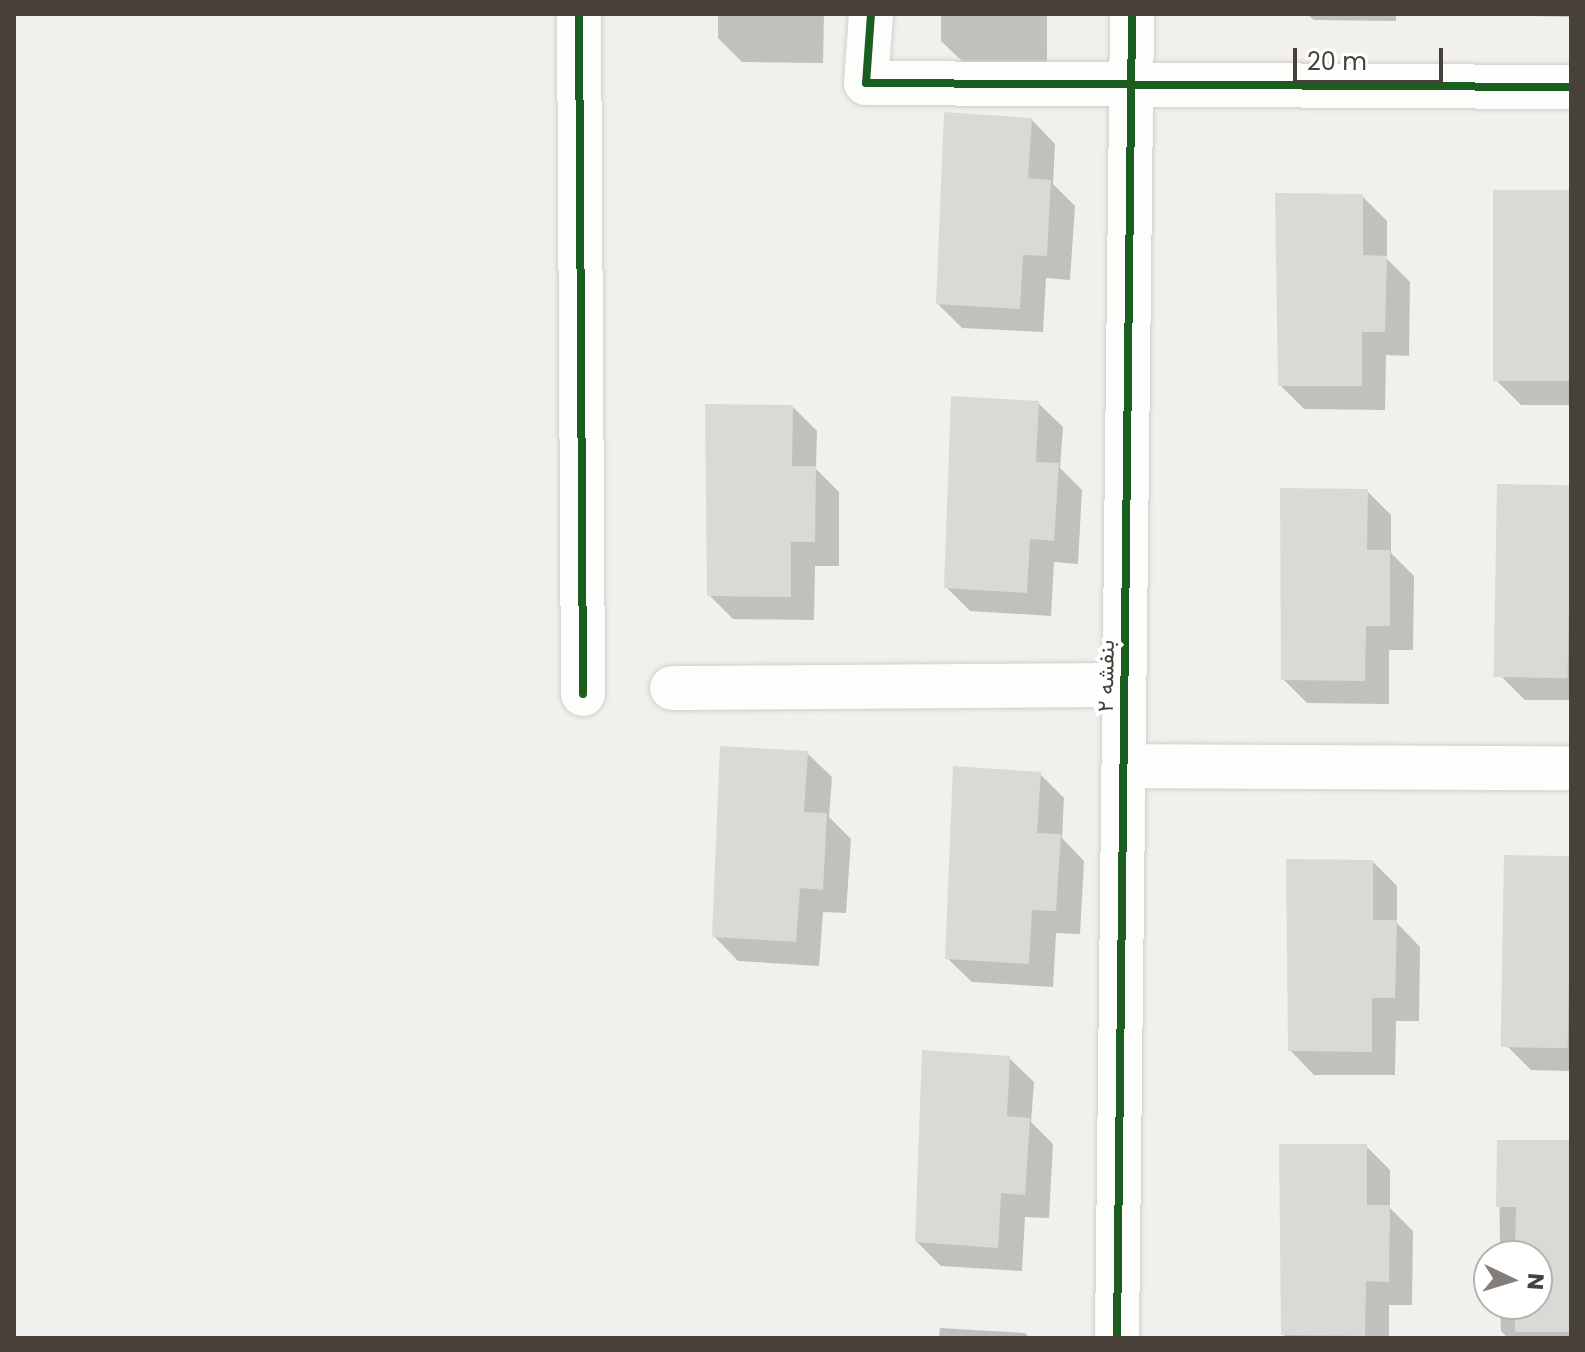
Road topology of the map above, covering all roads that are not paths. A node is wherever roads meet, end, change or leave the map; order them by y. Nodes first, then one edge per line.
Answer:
1 (579, 14) edge
2 (871, 14) edge
3 (1132, 14) edge
4 (1131, 84) junction
5 (1571, 87) edge
6 (1124, 685) junction
7 (672, 688) dead end
8 (583, 694) dead end
9 (1124, 766) junction
10 (1571, 768) edge
11 (1117, 1338) edge

1 - 8 street
2 - 4 street
3 - 4 street, بنفشه ۲
4 - 5 street
4 - 6 street, بنفشه ۲
6 - 7 street
6 - 9 street, بنفشه ۲
9 - 10 street
9 - 11 street, بنفشه ۲

